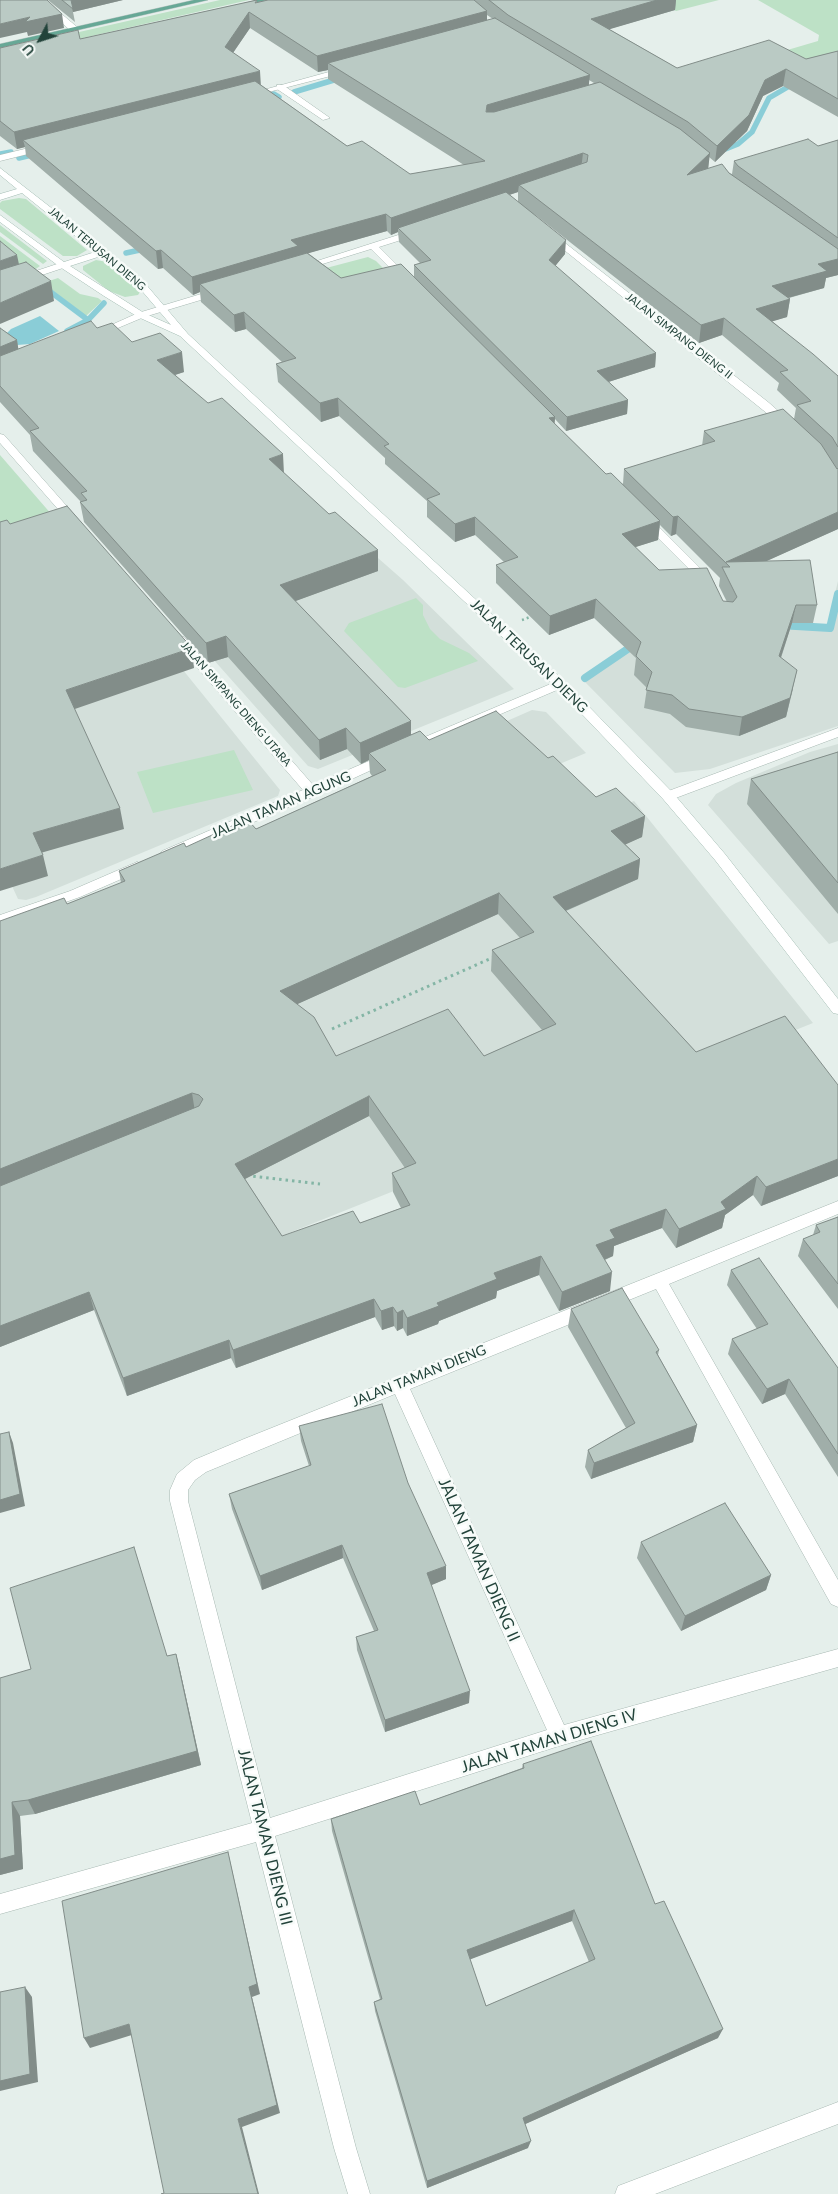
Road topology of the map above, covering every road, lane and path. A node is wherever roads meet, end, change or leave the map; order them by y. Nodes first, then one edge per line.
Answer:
1 (40, 0) edge
2 (204, 0) edge
3 (266, 0) edge
4 (234, 7) edge
5 (74, 30) junction
6 (0, 46) edge
7 (354, 67) edge
8 (280, 87) junction
9 (242, 97) edge
10 (326, 118) dead end
11 (56, 144) edge
12 (0, 158) edge
13 (0, 171) edge
14 (24, 190) junction
15 (0, 197) edge
16 (0, 218) edge
17 (539, 225) edge
18 (429, 227) edge
19 (373, 246) junction
20 (104, 252) junction
21 (63, 265) junction
22 (289, 271) edge
23 (0, 279) edge
24 (0, 285) edge
25 (233, 288) edge
26 (415, 288) edge
27 (163, 308) junction
28 (141, 315) junction
29 (185, 336) junction
30 (82, 340) edge
31 (792, 429) edge
32 (0, 437) edge
33 (633, 507) edge
34 (84, 531) edge
35 (714, 592) edge
36 (174, 633) edge
37 (560, 684) junction
38 (838, 732) edge
39 (312, 792) junction
40 (668, 796) junction
41 (1, 916) edge
42 (495, 956) edge
43 (838, 1009) edge
44 (332, 1029) dead end
45 (246, 1169) edge
46 (320, 1184) dead end
47 (838, 1207) edge
48 (658, 1280) junction
49 (399, 1384) junction
50 (183, 1480) joint
51 (838, 1598) edge
52 (838, 1658) edge
53 (559, 1736) junction
54 (262, 1830) junction
55 (0, 1904) edge
56 (838, 2113) edge
57 (359, 2194) edge
58 (626, 2194) edge

1 - 5 street
2 - 5 main road
3 - 4 main road
5 - 6 main road
7 - 8 street
8 - 9 street
8 - 10 street
11 - 12 street
13 - 14 street, JALAN TERUSAN DIENG
14 - 15 street
14 - 20 street, JALAN TERUSAN DIENG
16 - 21 street, JALAN TERUSAN DIENG
17 - 31 street, JALAN SIMPANG DIENG II
18 - 19 street
19 - 22 street
19 - 26 street
20 - 21 street
20 - 27 street, JALAN TERUSAN DIENG
21 - 24 street
21 - 28 street, JALAN TERUSAN DIENG
23 - 24 street
25 - 27 street
27 - 28 street
27 - 29 street, JALAN TERUSAN DIENG
28 - 29 street, JALAN TERUSAN DIENG
28 - 30 street
29 - 37 street, JALAN TERUSAN DIENG
32 - 34 street
33 - 35 street
36 - 39 street, JALAN SIMPANG DIENG UTARA
37 - 39 street, JALAN TAMAN AGUNG
37 - 40 street, JALAN TERUSAN DIENG
38 - 40 street
39 - 41 street, JALAN TAMAN AGUNG
40 - 43 street, JALAN TERUSAN DIENG
42 - 44 path
45 - 46 path
47 - 48 street, JALAN TAMAN DIENG
48 - 49 street, JALAN TAMAN DIENG
48 - 51 street
49 - 50 street, JALAN TAMAN DIENG
49 - 53 street, JALAN TAMAN DIENG II
50 - 54 street, JALAN TAMAN DIENG III
52 - 53 street, JALAN TAMAN DIENG IV
53 - 54 street, JALAN TAMAN DIENG IV
54 - 55 street, JALAN TAMAN DIENG IV
54 - 57 street, JALAN TAMAN DIENG III
56 - 58 street

